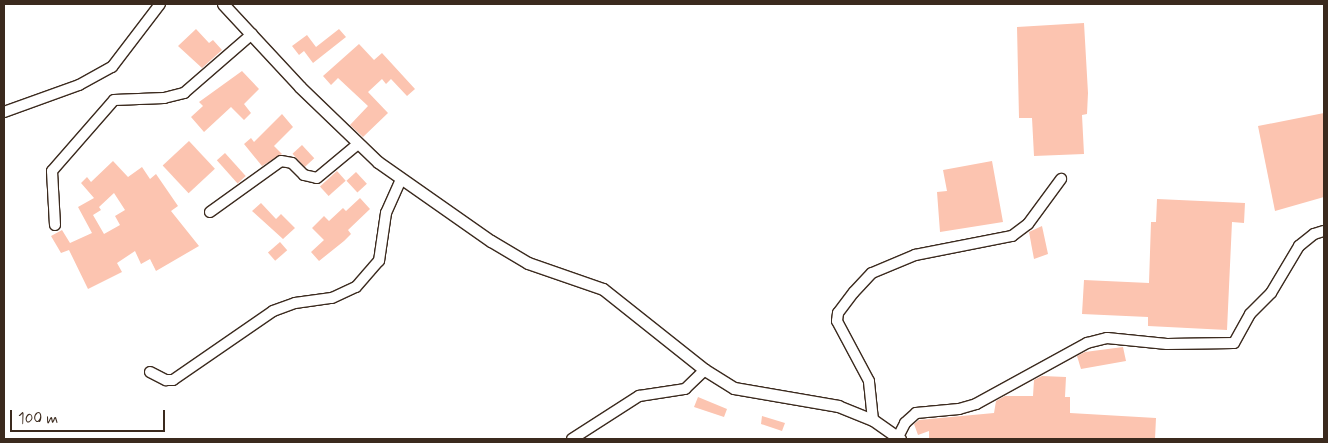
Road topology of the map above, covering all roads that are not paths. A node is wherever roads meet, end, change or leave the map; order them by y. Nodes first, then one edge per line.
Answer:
1 (160, 4) edge
2 (224, 4) edge
3 (252, 34) junction
4 (4, 112) edge
5 (358, 144) junction
6 (401, 179) junction
7 (1061, 179) dead end
8 (210, 212) dead end
9 (55, 225) dead end
10 (1324, 232) edge
11 (704, 370) junction
12 (150, 372) dead end
13 (873, 420) junction
14 (899, 438) edge
15 (572, 439) edge

1 - 4 street
2 - 3 street
3 - 5 street
3 - 9 street
5 - 6 street
5 - 8 street
6 - 11 street
6 - 12 street
7 - 13 street
10 - 14 street
11 - 13 street
11 - 15 street
13 - 14 street

